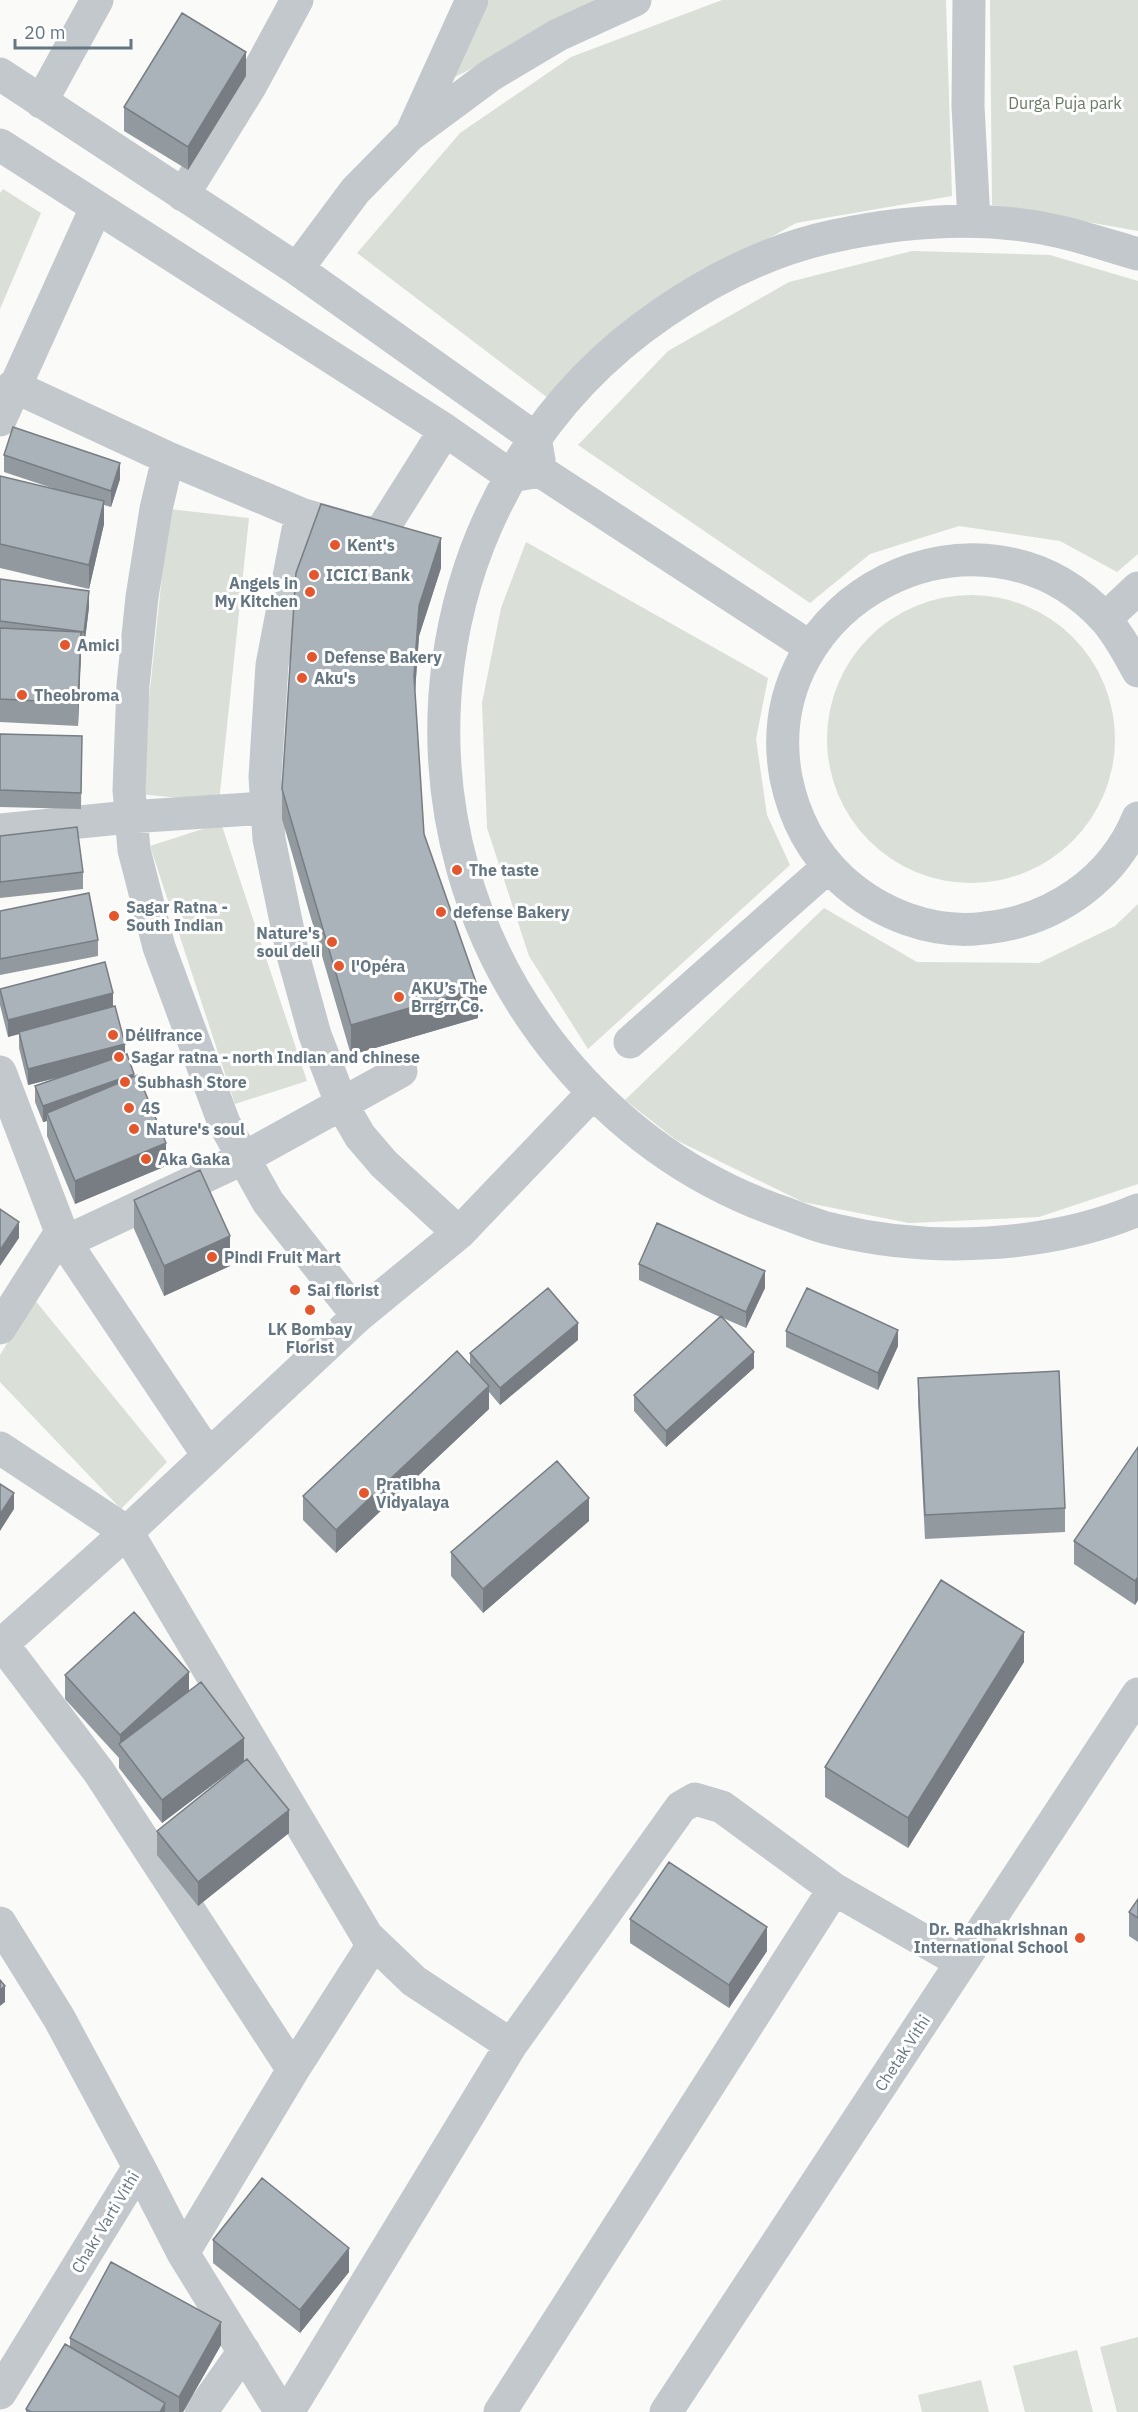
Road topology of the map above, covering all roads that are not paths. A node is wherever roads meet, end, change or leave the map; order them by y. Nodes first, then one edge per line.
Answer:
1 (97, 0) edge
2 (297, 0) edge
3 (472, 0) edge
4 (635, 0) edge
5 (969, 0) edge
6 (0, 74) edge
7 (41, 102) junction
8 (410, 135) junction
9 (0, 145) edge
10 (183, 195) junction
11 (96, 208) junction
12 (974, 221) junction
13 (1138, 254) edge
14 (297, 269) junction
15 (13, 386) junction
16 (0, 420) edge
17 (445, 430) junction
18 (535, 438) junction
19 (168, 458) junction
20 (526, 473) junction
21 (301, 514) junction
22 (1138, 588) edge
23 (1105, 619) junction
24 (810, 647) junction
25 (1138, 670) edge
26 (266, 808) junction
27 (129, 817) junction
28 (1138, 818) edge
29 (0, 830) edge
30 (828, 867) junction
31 (630, 1042) dead end
32 (401, 1071) dead end
33 (0, 1072) edge
34 (592, 1094) junction
35 (342, 1105) junction
36 (242, 1160) junction
37 (1138, 1210) edge
38 (459, 1233) junction
39 (63, 1237) junction
40 (358, 1316) junction
41 (0, 1328) edge
42 (0, 1448) edge
43 (208, 1455) junction
44 (127, 1532) junction
45 (1, 1644) edge
46 (1138, 1694) edge
47 (834, 1889) junction
48 (0, 1923) edge
49 (374, 1943) junction
50 (962, 1962) junction
51 (511, 2045) junction
52 (293, 2070) junction
53 (139, 2167) junction
54 (183, 2253) junction
55 (244, 2351) junction
56 (0, 2393) edge
57 (201, 2412) edge
58 (281, 2412) edge
59 (288, 2412) edge
60 (500, 2412) edge
61 (666, 2412) edge

1 - 7 street
2 - 10 street
3 - 8 street
4 - 8 street
5 - 12 street
6 - 7 street
7 - 10 street
8 - 14 street
9 - 11 street
10 - 14 street
11 - 15 street
11 - 17 street
12 - 13 street
12 - 18 street
14 - 18 street
15 - 16 street
15 - 19 street
17 - 20 street
17 - 21 street
18 - 20 street
19 - 21 street
19 - 27 street
20 - 24 street
20 - 34 street
21 - 26 street
22 - 23 street
23 - 24 street
23 - 25 street
24 - 30 street
26 - 27 street
26 - 35 street
27 - 29 street
27 - 36 street
28 - 30 street
30 - 31 street
32 - 35 street
33 - 39 street
34 - 37 street
34 - 38 street
35 - 36 street
35 - 38 street
36 - 39 street
36 - 40 street
38 - 40 street
39 - 41 street
39 - 43 street
40 - 43 street
42 - 44 street
43 - 44 street
44 - 45 street
44 - 49 street
45 - 52 street
46 - 50 street, Chetak Vithi
47 - 50 street
47 - 51 street
47 - 60 street
48 - 53 street, Chakr Varti Vithi
49 - 51 street
49 - 52 street
50 - 61 street, Chetak Vithi
51 - 59 street
52 - 54 street
53 - 54 street
53 - 56 street, Chakr Varti Vithi
54 - 55 street
55 - 57 street
55 - 58 street

